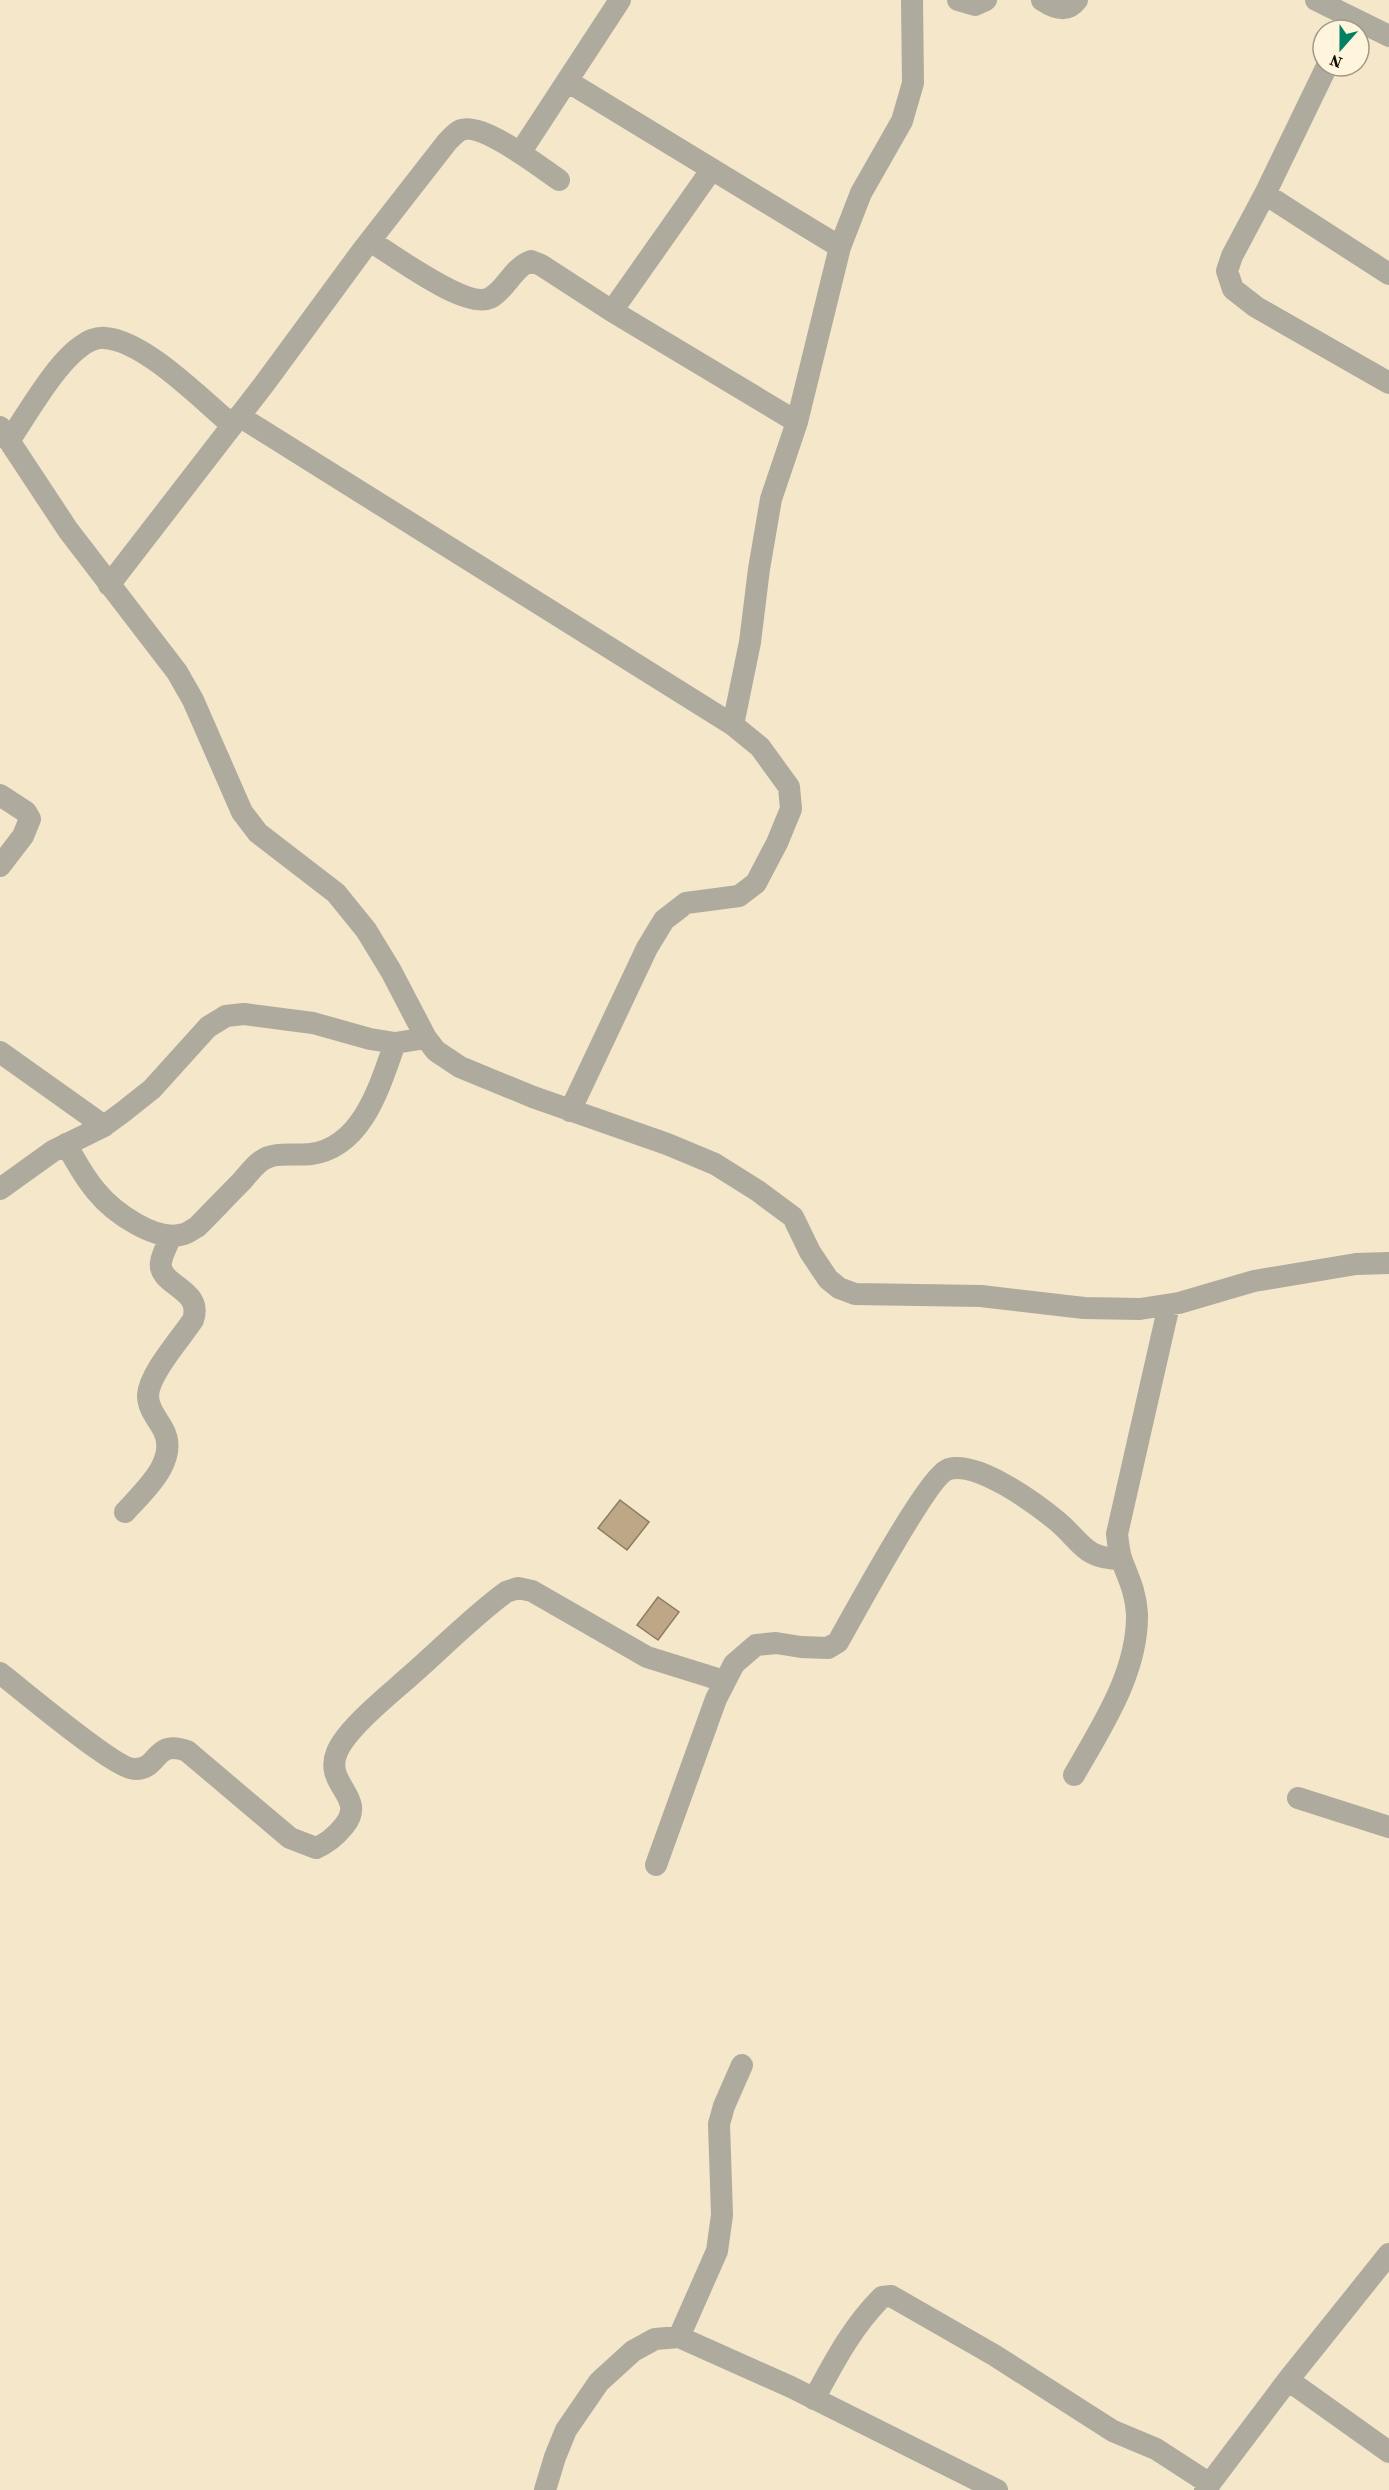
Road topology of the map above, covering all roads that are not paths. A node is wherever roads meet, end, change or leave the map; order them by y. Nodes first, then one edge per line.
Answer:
1 (620, 0) edge
2 (912, 0) edge
3 (958, 0) edge
4 (986, 0) edge
5 (1042, 0) edge
6 (1077, 0) edge
7 (1316, 0) edge
8 (1340, 18) edge
9 (1371, 31) edge
10 (1389, 36) edge
11 (1321, 78) edge
12 (567, 81) junction
13 (520, 153) junction
14 (712, 169) junction
15 (559, 180) dead end
16 (1265, 194) junction
17 (370, 240) junction
18 (840, 247) junction
19 (1389, 274) edge
20 (612, 311) junction
21 (1389, 382) edge
22 (235, 420) junction
23 (797, 422) junction
24 (4, 434) edge
25 (109, 585) junction
26 (733, 725) junction
27 (0, 795) edge
28 (1, 863) edge
29 (426, 1038) junction
30 (395, 1042) junction
31 (0, 1052) edge
32 (570, 1111) junction
33 (104, 1126) junction
34 (66, 1144) junction
35 (0, 1189) edge
36 (171, 1236) junction
37 (1388, 1258) edge
38 (1169, 1305) junction
39 (125, 1512) dead end
40 (1121, 1559) junction
41 (0, 1673) edge
42 (724, 1681) junction
43 (1074, 1775) dead end
44 (1298, 1798) dead end
45 (1389, 1827) edge
46 (656, 1865) dead end
47 (742, 2065) dead end
48 (1389, 2254) edge
49 (679, 2337) junction
50 (1288, 2380) junction
51 (814, 2398) junction
52 (1389, 2452) edge
53 (1208, 2487) edge
54 (545, 2490) edge
55 (997, 2490) edge

1 - 12 street
2 - 18 street
3 - 4 street
5 - 6 street
7 - 8 street
9 - 10 street
11 - 16 street
12 - 13 street
12 - 14 street
13 - 15 street
13 - 17 street
14 - 18 street
14 - 20 street
16 - 19 street
16 - 21 street
17 - 20 street
17 - 22 street
18 - 23 street
20 - 23 street
22 - 24 street
22 - 25 street
22 - 26 street
23 - 26 street
24 - 25 street
25 - 29 street
26 - 32 street
27 - 28 street
29 - 30 street
29 - 32 street
30 - 33 street
30 - 36 street
31 - 33 street
32 - 38 street
33 - 34 street
34 - 35 street
34 - 36 street
36 - 39 street
37 - 38 street
38 - 40 street
40 - 42 street
40 - 43 street
41 - 42 street
42 - 46 street
44 - 45 street
47 - 49 street
48 - 50 street
49 - 51 street
49 - 54 street
50 - 52 street
50 - 53 street
51 - 53 street
51 - 55 street

